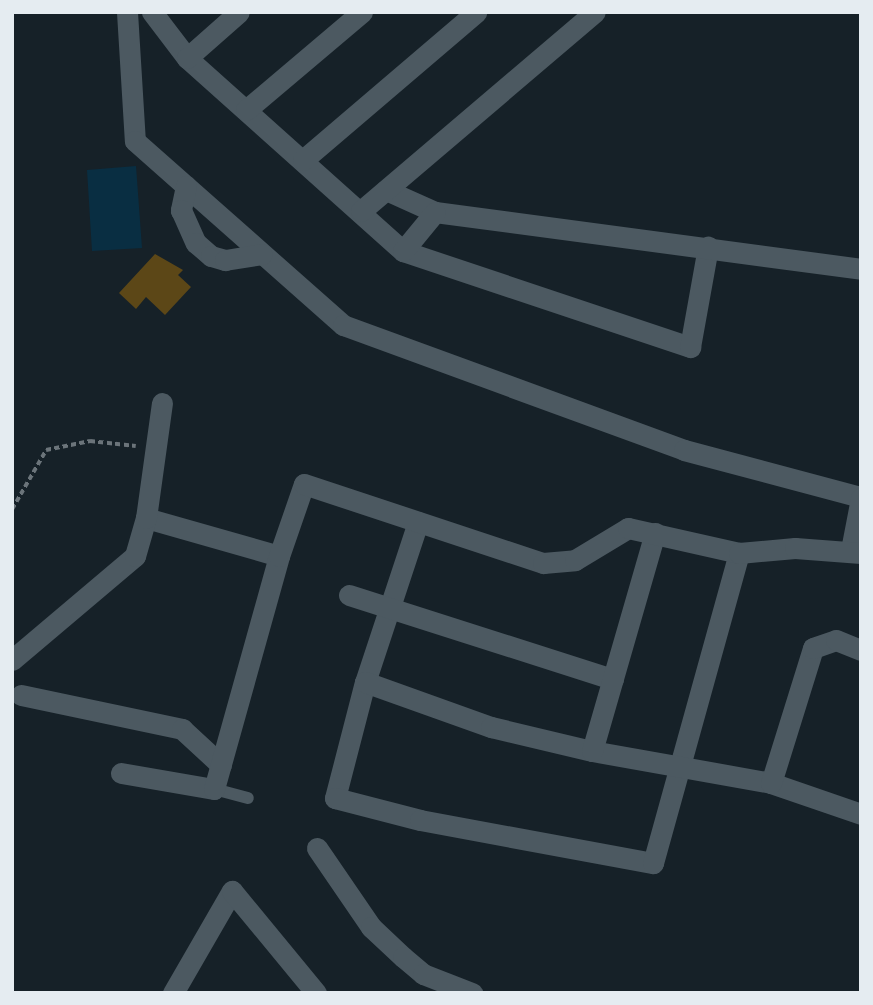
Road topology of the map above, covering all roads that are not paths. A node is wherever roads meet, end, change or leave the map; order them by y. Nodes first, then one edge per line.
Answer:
1 (127, 12) edge
2 (152, 12) edge
3 (239, 12) edge
4 (362, 12) edge
5 (477, 12) edge
6 (595, 12) edge
7 (187, 58) junction
8 (246, 110) junction
9 (303, 160) junction
10 (186, 186) junction
11 (386, 190) junction
12 (361, 211) junction
13 (435, 212) junction
14 (708, 247) junction
15 (403, 251) junction
16 (262, 254) junction
17 (861, 269) edge
18 (162, 402) dead end
19 (861, 497) edge
20 (146, 518) junction
21 (418, 522) junction
22 (655, 533) junction
23 (856, 551) edge
24 (740, 553) junction
25 (279, 556) junction
26 (349, 595) dead end
27 (390, 608) junction
28 (861, 650) edge
29 (12, 660) edge
30 (613, 679) junction
31 (365, 682) junction
32 (22, 695) dead end
33 (592, 751) junction
34 (679, 764) junction
35 (221, 765) junction
36 (121, 773) dead end
37 (771, 783) junction
38 (214, 789) junction
39 (248, 798) dead end
40 (861, 814) edge
41 (317, 848) dead end
42 (173, 993) edge
43 (316, 993) edge
44 (472, 993) edge

1 - 10 street
2 - 7 street
3 - 7 street
4 - 8 street
5 - 9 street
6 - 11 street
7 - 8 street
8 - 9 street
9 - 12 street
10 - 16 street
10 - 16 street
11 - 12 street
11 - 13 street
12 - 15 street
13 - 14 street
13 - 15 street
14 - 15 street
14 - 17 street
16 - 19 street
18 - 20 street
19 - 23 street
20 - 25 street
20 - 29 street
21 - 22 street
21 - 25 street
21 - 27 street
22 - 24 street
22 - 30 street
23 - 24 street
24 - 34 street
25 - 35 street
26 - 27 street
27 - 30 street
27 - 31 street
28 - 37 street
30 - 33 street
31 - 33 street
31 - 34 street
32 - 35 street
33 - 34 street
34 - 37 street
35 - 38 street
36 - 38 street
37 - 40 street
38 - 39 lane
41 - 44 street
42 - 43 street

